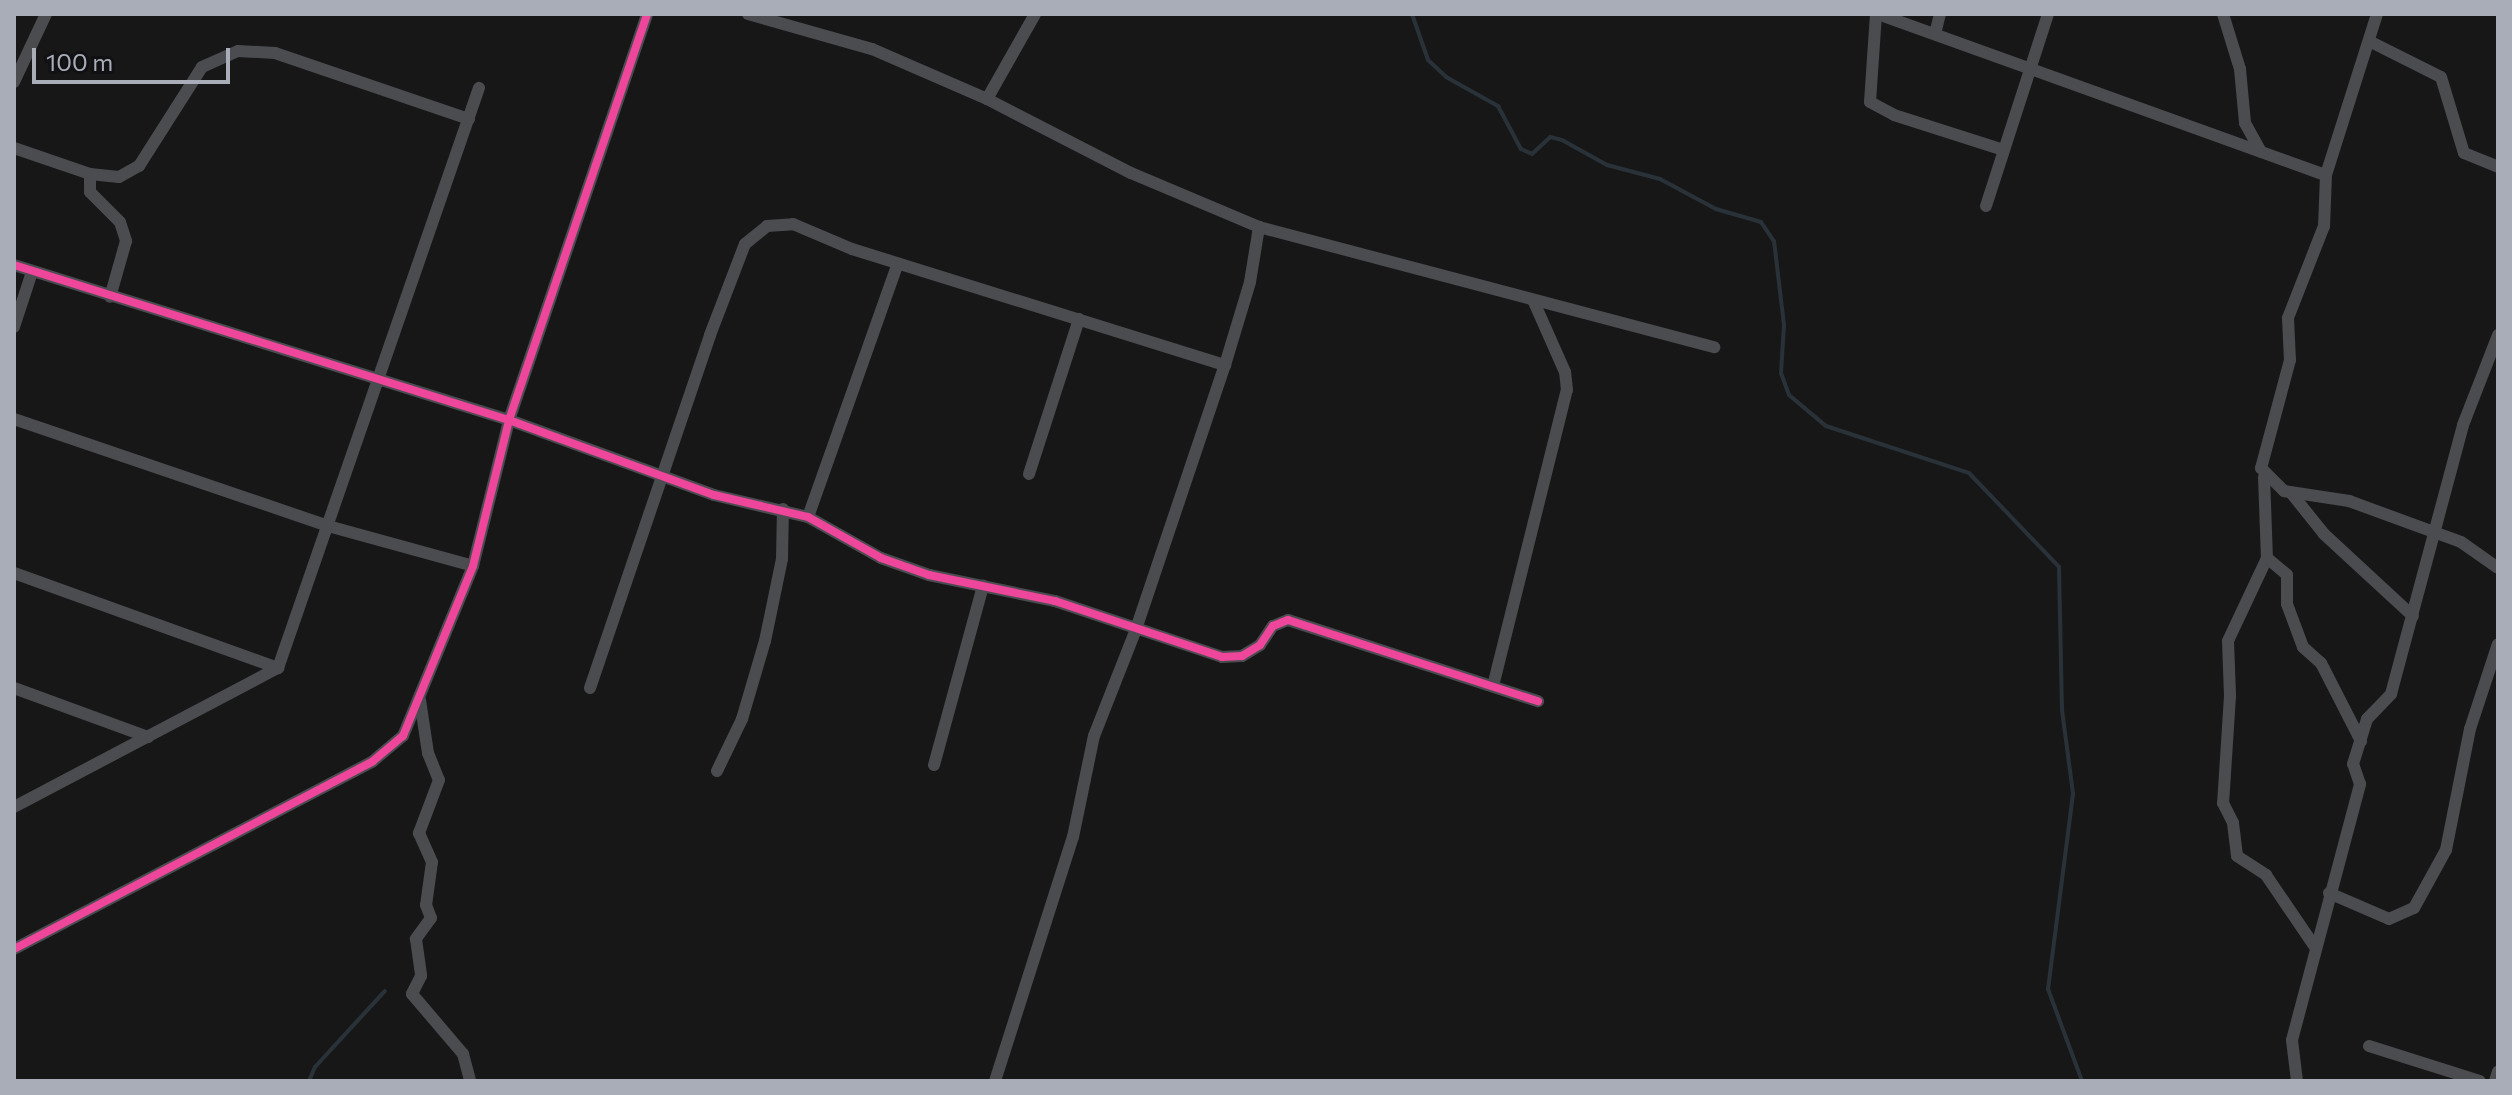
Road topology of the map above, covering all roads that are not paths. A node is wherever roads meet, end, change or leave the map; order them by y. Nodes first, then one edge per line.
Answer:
1 (46, 14) edge
2 (647, 14) edge
3 (748, 14) edge
4 (1035, 14) edge
5 (1877, 14) edge
6 (1940, 14) edge
7 (2048, 14) edge
8 (2223, 14) edge
9 (2233, 14) edge
10 (2377, 14) edge
11 (2227, 30) junction
12 (1935, 34) junction
13 (2369, 41) junction
14 (2030, 69) junction
15 (14, 82) edge
16 (479, 88) dead end
17 (987, 99) junction
18 (469, 119) junction
19 (14, 148) edge
20 (2004, 150) junction
21 (2261, 152) junction
22 (2498, 167) edge
23 (90, 174) junction
24 (2326, 175) junction
25 (1986, 206) dead end
26 (1259, 227) junction
27 (898, 263) junction
28 (14, 265) edge
29 (32, 272) junction
30 (110, 297) junction
31 (1534, 302) junction
32 (1079, 319) junction
33 (14, 327) edge
34 (2498, 335) edge
35 (1714, 347) dead end
36 (1225, 365) junction
37 (377, 383) junction
38 (14, 419) edge
39 (509, 420) junction
40 (663, 474) junction
41 (1029, 474) dead end
42 (2264, 477) junction
43 (2292, 494) junction
44 (783, 509) junction
45 (808, 517) junction
46 (328, 526) junction
47 (2436, 536) junction
48 (2267, 558) junction
49 (473, 566) junction
50 (2498, 568) edge
51 (14, 573) edge
52 (983, 586) junction
53 (2413, 616) junction
54 (1135, 632) junction
55 (2498, 644) edge
56 (278, 668) junction
57 (1493, 686) junction
58 (14, 688) edge
59 (590, 688) dead end
60 (420, 700) junction
61 (1538, 701) dead end
62 (148, 737) junction
63 (2361, 741) junction
64 (934, 765) dead end
65 (717, 771) dead end
66 (14, 807) edge
67 (2329, 893) junction
68 (2315, 947) junction
69 (14, 949) edge
70 (2369, 1046) dead end
71 (2498, 1071) edge
72 (470, 1081) edge
73 (995, 1081) edge
74 (2297, 1081) edge
75 (2480, 1081) edge
76 (2495, 1081) edge

1 - 15 street
2 - 39 street
3 - 17 street
4 - 17 street
5 - 12 street
5 - 20 street
6 - 12 street
7 - 14 street
8 - 11 street
9 - 11 street
10 - 13 street
11 - 21 street
12 - 14 street
13 - 22 street
13 - 24 street
14 - 20 street
14 - 21 street
16 - 18 street
17 - 26 street
18 - 23 street
18 - 37 street
19 - 23 street
20 - 25 street
21 - 24 street
23 - 30 street
24 - 42 street
26 - 31 street
26 - 36 street
27 - 32 street
27 - 40 street
27 - 45 street
28 - 29 street
29 - 30 street
29 - 33 street
30 - 37 street
31 - 35 street
31 - 57 street
32 - 36 street
32 - 41 street
34 - 47 street
36 - 54 street
37 - 39 street
37 - 46 street
38 - 46 street
39 - 40 street
39 - 49 street
40 - 44 street
40 - 59 street
42 - 43 street
42 - 48 street
43 - 47 street
43 - 53 street
44 - 45 street
44 - 65 street
45 - 52 street
46 - 49 street
46 - 56 street
47 - 50 street
47 - 53 street
48 - 63 street
48 - 68 street
49 - 60 street
51 - 56 street
52 - 54 street
52 - 64 street
53 - 63 street
54 - 57 street
54 - 73 street
55 - 67 street
56 - 62 street
57 - 61 street
58 - 62 street
60 - 69 street
60 - 72 street
62 - 66 street
63 - 67 street
67 - 68 street
68 - 74 street
70 - 75 street
71 - 76 street

